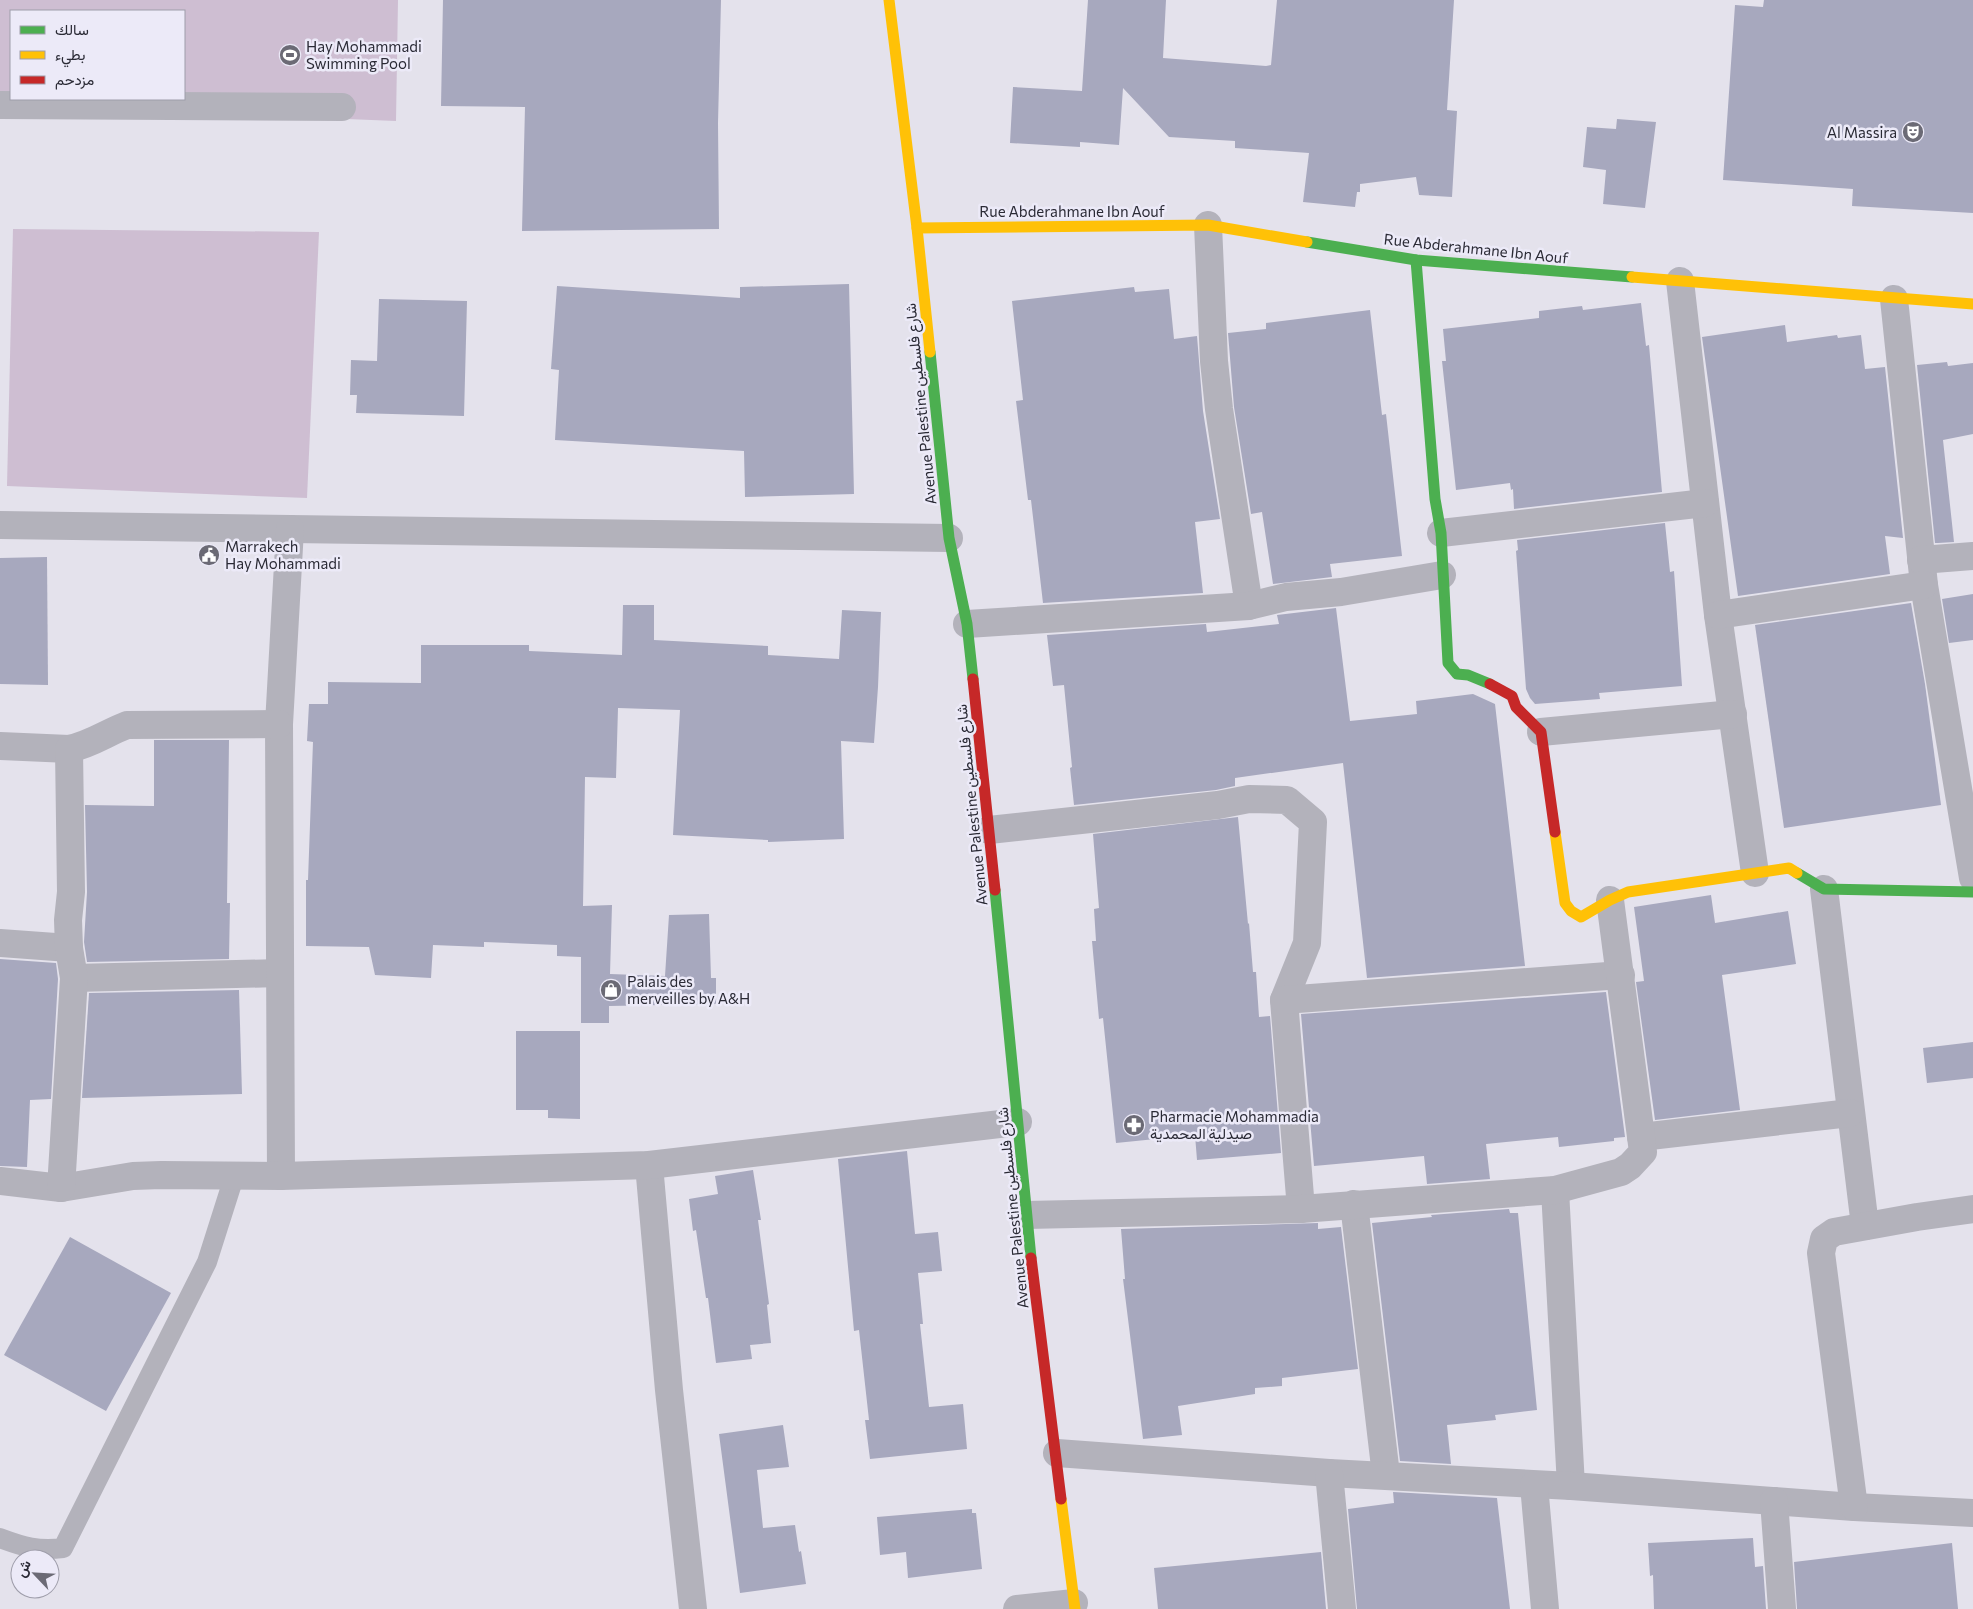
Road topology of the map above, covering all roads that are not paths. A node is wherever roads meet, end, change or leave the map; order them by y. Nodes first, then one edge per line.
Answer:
1 (889, 0) edge
2 (0, 105) edge
3 (342, 107) dead end
4 (1208, 225) junction
5 (917, 228) junction
6 (1416, 260) junction
7 (1680, 282) junction
8 (1894, 299) junction
9 (1973, 304) edge
10 (1705, 503) junction
11 (0, 526) edge
12 (290, 529) junction
13 (1441, 533) junction
14 (949, 538) junction
15 (1973, 556) edge
16 (1923, 572) junction
17 (1442, 575) junction
18 (1249, 606) junction
19 (1718, 615) junction
20 (967, 624) junction
21 (1733, 714) junction
22 (278, 724) junction
23 (1541, 732) junction
24 (0, 746) edge
25 (69, 748) junction
26 (989, 830) junction
27 (1755, 873) junction
28 (1973, 878) edge
29 (1824, 889) junction
30 (1973, 892) edge
31 (1610, 900) junction
32 (0, 943) edge
33 (69, 948) junction
34 (280, 973) junction
35 (1621, 975) junction
36 (74, 978) junction
37 (1284, 1000) junction
38 (1850, 1113) junction
39 (1018, 1122) junction
40 (1641, 1137) junction
41 (650, 1165) junction
42 (282, 1176) junction
43 (234, 1177) junction
44 (0, 1181) edge
45 (61, 1188) junction
46 (1555, 1190) junction
47 (1354, 1204) junction
48 (1302, 1209) junction
49 (1973, 1209) edge
50 (1026, 1215) junction
51 (1865, 1226) junction
52 (1057, 1453) junction
53 (1329, 1473) junction
54 (1386, 1475) junction
55 (1534, 1485) junction
56 (1571, 1486) junction
57 (1774, 1501) junction
58 (1854, 1507) junction
59 (1973, 1513) edge
60 (0, 1538) edge
61 (1075, 1606) edge
62 (693, 1609) edge
63 (1017, 1609) edge
64 (1342, 1609) edge
65 (1545, 1609) edge
66 (1782, 1609) edge

1 - 5 street, Avenue Palestine شارع فلسطين
2 - 3 street
4 - 5 street, Rue Abderahmane Ibn Aouf
4 - 6 street, Rue Abderahmane Ibn Aouf
4 - 18 street
5 - 14 street, Avenue Palestine شارع فلسطين
6 - 7 street, Rue Abderahmane Ibn Aouf
6 - 13 street
7 - 8 street, Rue Abderahmane Ibn Aouf
7 - 10 street
8 - 9 street, Rue Abderahmane Ibn Aouf
8 - 16 street
10 - 13 street
10 - 19 street
11 - 12 street
12 - 14 street
12 - 22 street
13 - 17 street
14 - 20 street, Avenue Palestine شارع فلسطين
15 - 16 street
16 - 19 street
16 - 28 street
17 - 18 street
17 - 23 street
18 - 20 street
19 - 21 street
20 - 26 street, Avenue Palestine شارع فلسطين
21 - 23 street
21 - 27 street
22 - 25 street
22 - 34 street
23 - 31 street
24 - 25 street
25 - 33 street
26 - 37 street
26 - 39 street, Avenue Palestine شارع فلسطين
27 - 29 street
27 - 31 street
29 - 30 street
29 - 38 street
31 - 35 street
32 - 33 street
33 - 36 street
34 - 36 street
34 - 42 street
35 - 37 street
35 - 40 street
36 - 45 street
37 - 48 street
38 - 40 street
38 - 51 street
39 - 41 street
39 - 50 street, Avenue Palestine شارع فلسطين
40 - 46 street
41 - 42 street
41 - 62 street
42 - 43 street
43 - 45 street
43 - 60 lane
44 - 45 street
46 - 47 street
46 - 56 street
47 - 48 street
47 - 54 street
48 - 50 street
49 - 51 street
50 - 52 street, Avenue Palestine شارع فلسطين
51 - 58 street
52 - 53 street
52 - 61 street, Avenue Palestine شارع فلسطين
53 - 54 street
53 - 64 street
54 - 55 street
55 - 56 street
55 - 65 street
56 - 57 street
57 - 58 street
57 - 66 street
58 - 59 street
61 - 63 street

